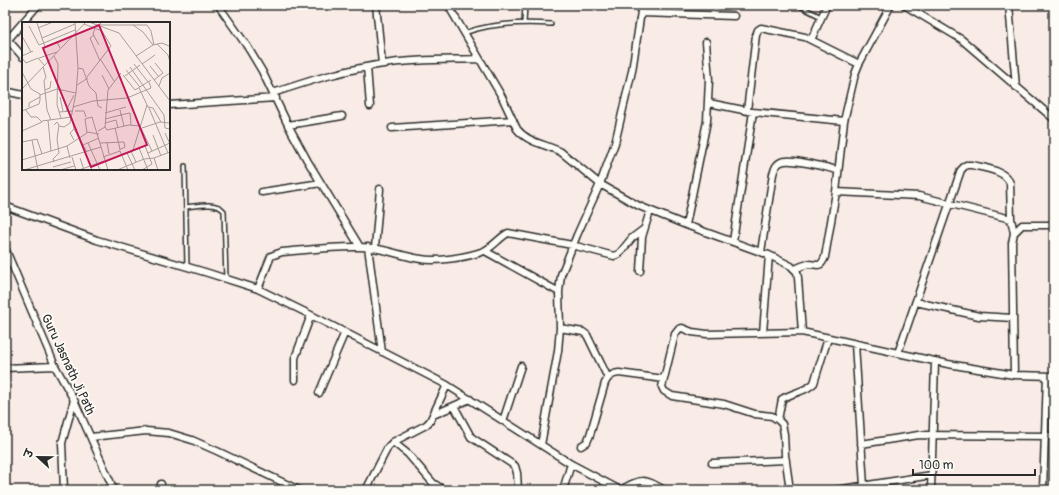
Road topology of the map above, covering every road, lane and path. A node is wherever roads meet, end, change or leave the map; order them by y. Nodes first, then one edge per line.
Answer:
1 (38, 5) edge
2 (218, 5) edge
3 (376, 5) edge
4 (448, 5) edge
5 (525, 5) edge
6 (642, 5) edge
7 (798, 5) edge
8 (827, 5) edge
9 (891, 5) edge
10 (904, 5) edge
11 (1009, 5) edge
12 (641, 13) junction
13 (734, 16) dead end
14 (821, 17) junction
15 (23, 22) edge
16 (22, 23) edge
17 (524, 23) junction
18 (552, 24) dead end
19 (464, 32) junction
20 (811, 40) junction
21 (6, 41) edge
22 (706, 42) dead end
23 (22, 56) edge
24 (479, 59) junction
25 (382, 64) junction
26 (859, 64) junction
27 (367, 67) junction
28 (1016, 87) junction
29 (5, 91) edge
30 (22, 95) edge
31 (274, 95) junction
32 (709, 103) junction
33 (170, 105) edge
34 (370, 106) dead end
35 (750, 112) junction
36 (342, 116) dead end
37 (1054, 119) edge
38 (513, 120) junction
39 (844, 121) junction
40 (288, 125) junction
41 (392, 128) dead end
42 (185, 166) dead end
43 (838, 170) junction
44 (321, 183) junction
45 (600, 184) junction
46 (380, 189) dead end
47 (262, 192) dead end
48 (836, 192) junction
49 (950, 204) junction
50 (5, 206) edge
51 (186, 207) junction
52 (650, 211) junction
53 (1011, 219) junction
54 (686, 225) junction
55 (1054, 225) edge
56 (644, 229) junction
57 (1014, 233) junction
58 (733, 241) junction
59 (572, 245) junction
60 (360, 247) junction
61 (5, 248) edge
62 (371, 248) junction
63 (485, 251) junction
64 (761, 252) junction
65 (769, 255) junction
66 (187, 267) junction
67 (795, 269) junction
68 (640, 271) dead end
69 (226, 279) junction
70 (258, 289) junction
71 (559, 292) junction
72 (916, 302) junction
73 (311, 315) junction
74 (1013, 318) junction
75 (560, 328) junction
76 (344, 332) junction
77 (802, 332) junction
78 (763, 333) junction
79 (828, 338) junction
80 (855, 344) junction
81 (382, 352) junction
82 (898, 354) junction
83 (935, 362) junction
84 (55, 366) junction
85 (521, 366) dead end
86 (5, 368) edge
87 (1014, 375) junction
88 (1051, 376) edge
89 (608, 378) junction
90 (664, 379) junction
91 (295, 380) dead end
92 (447, 385) junction
93 (319, 393) dead end
94 (470, 399) junction
95 (74, 400) junction
96 (454, 406) junction
97 (433, 415) junction
98 (778, 420) junction
99 (504, 421) junction
100 (933, 434) junction
101 (1045, 436) junction
102 (1054, 436) edge
103 (91, 437) junction
104 (393, 442) junction
105 (861, 444) junction
106 (541, 445) junction
107 (581, 446) dead end
108 (786, 460) junction
109 (712, 463) dead end
110 (571, 464) junction
111 (932, 475) junction
112 (864, 486) junction
113 (612, 488) edge
114 (64, 490) edge
115 (114, 490) edge
116 (299, 490) edge
117 (366, 490) edge
118 (444, 490) edge
119 (518, 490) edge
120 (563, 490) edge
121 (621, 490) edge
122 (664, 490) edge
123 (790, 490) edge
124 (836, 490) edge
125 (931, 490) edge
126 (1043, 490) edge

1 - 15 street
2 - 31 street
3 - 25 street
4 - 19 street
5 - 17 lane
6 - 12 street
7 - 14 lane
8 - 14 street
9 - 26 street
10 - 28 street
11 - 28 street
12 - 13 street
12 - 45 street
14 - 20 street
16 - 21 street
17 - 18 lane
17 - 19 lane
19 - 24 street
20 - 26 street
20 - 35 street
21 - 23 street
22 - 32 street
24 - 25 street
24 - 38 street
25 - 27 street
26 - 39 street
27 - 31 street
27 - 34 street
28 - 37 street
29 - 30 street
31 - 33 street
31 - 40 street
32 - 35 street
32 - 54 street
35 - 39 street
35 - 58 street
36 - 40 street
38 - 41 street
38 - 45 street
39 - 43 street
40 - 44 street
42 - 51 lane
43 - 48 street
43 - 64 street
44 - 47 street
44 - 60 street
45 - 52 street
45 - 59 street
46 - 62 street
48 - 49 street
48 - 67 street
49 - 53 street
49 - 53 street
49 - 72 street
50 - 66 street
51 - 66 lane
51 - 69 lane
52 - 54 street
52 - 56 street
53 - 57 street
54 - 58 street
55 - 57 street
56 - 59 street
56 - 68 street
57 - 74 street
58 - 64 street
59 - 63 street
59 - 71 street
60 - 62 street
60 - 70 street
61 - 84 street, Guru Jasnath Ji Path
62 - 63 street
62 - 81 street
63 - 71 street
64 - 65 street
65 - 67 street
65 - 78 street
66 - 69 street
67 - 77 street
69 - 70 street
70 - 73 street
71 - 75 street
72 - 74 street
72 - 82 street
73 - 76 street
73 - 91 street
74 - 87 street
75 - 89 street
75 - 106 street
76 - 81 street
76 - 93 street
77 - 78 street
77 - 79 street
78 - 90 street
79 - 80 street
79 - 98 street
80 - 82 street
80 - 105 street
81 - 92 street
82 - 83 street
83 - 87 street
83 - 100 street
84 - 86 street
84 - 95 street, Guru Jasnath Ji Path
85 - 99 street
87 - 88 street
88 - 101 street
89 - 90 street
89 - 107 street
90 - 98 street
92 - 94 street
92 - 97 street
94 - 96 street
94 - 99 street
95 - 103 street, Guru Jasnath Ji Path
95 - 114 street
96 - 97 street
96 - 119 street
97 - 104 street
98 - 108 street
99 - 106 street
100 - 101 street
100 - 105 street
100 - 111 street
101 - 102 street
101 - 126 street
103 - 115 street, Guru Jasnath Ji Path
103 - 116 street
104 - 117 street
104 - 118 street
105 - 112 street
106 - 110 street
108 - 109 street
108 - 123 street
110 - 113 street
110 - 120 street
111 - 112 street
111 - 125 street
112 - 124 street
113 - 121 street
121 - 122 street

